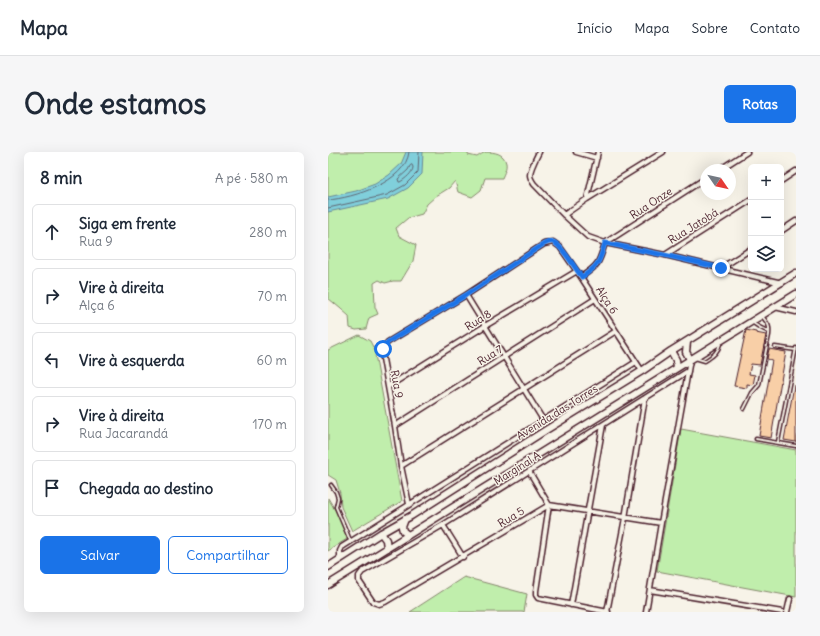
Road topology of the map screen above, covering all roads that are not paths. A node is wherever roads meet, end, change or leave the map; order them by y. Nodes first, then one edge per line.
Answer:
1 (539, 152) edge
2 (576, 152) edge
3 (598, 152) edge
4 (663, 152) edge
5 (747, 152) edge
6 (597, 158) junction
7 (728, 164) edge
8 (796, 171) edge
9 (784, 179) edge
10 (700, 182) edge
11 (587, 199) junction
12 (748, 202) edge
13 (564, 215) junction
14 (796, 221) edge
15 (784, 229) edge
16 (553, 242) joint
17 (605, 243) junction
18 (748, 251) edge
19 (664, 255) junction
20 (721, 268) junction
21 (577, 271) junction
22 (796, 274) edge
23 (582, 277) junction
24 (782, 283) junction
25 (796, 294) edge
26 (466, 295) junction
27 (595, 299) junction
28 (775, 307) junction
29 (796, 312) edge
30 (762, 315) junction
31 (752, 322) junction
32 (485, 326) junction
33 (616, 331) junction
34 (769, 332) junction
35 (687, 342) junction
36 (775, 347) dead end
37 (796, 349) edge
38 (671, 351) junction
39 (504, 357) junction
40 (691, 358) junction
41 (636, 362) junction
42 (677, 367) junction
43 (642, 371) junction
44 (688, 371) junction
45 (388, 386) junction
46 (524, 389) junction
47 (646, 398) junction
48 (744, 409) dead end
49 (543, 420) junction
50 (603, 425) junction
51 (395, 426) junction
52 (756, 439) dead end
53 (778, 442) junction
54 (796, 446) edge
55 (401, 466) junction
56 (529, 471) junction
57 (330, 485) dead end
58 (409, 504) junction
59 (550, 505) junction
60 (588, 510) junction
61 (625, 518) junction
62 (405, 519) junction
63 (661, 523) junction
64 (443, 525) junction
65 (381, 533) junction
66 (408, 535) junction
67 (351, 542) junction
68 (387, 548) junction
69 (463, 557) junction
70 (340, 560) junction
71 (328, 567) edge
72 (328, 585) edge
73 (650, 590) junction
74 (790, 599) dead end
75 (385, 602) joint
76 (571, 605) junction
77 (608, 612) edge
78 (646, 612) edge
79 (782, 612) edge
80 (787, 612) edge

1 - 13 street
2 - 6 street
3 - 6 street
4 - 11 street
5 - 7 street
6 - 11 street
8 - 9 street
10 - 17 street, Rua Onze
11 - 13 street
12 - 19 street, Rua Jatobá
13 - 17 street
14 - 15 street
16 - 21 street, Alça 6
16 - 26 street, Rua 9
17 - 19 street
17 - 23 street
18 - 20 street
19 - 20 street
20 - 24 street
21 - 23 street, Alça 6
21 - 32 street, Rua 8
22 - 24 main road, Avenida das Torres
23 - 27 street, Alça 6
24 - 35 main road, Avenida das Torres
25 - 28 main road
26 - 32 street
26 - 45 street, Rua 9
27 - 33 street, Alça 6
27 - 39 street, Rua 7
28 - 29 street
28 - 30 main road
30 - 31 main road
30 - 34 lane
31 - 34 lane
31 - 40 main road
32 - 39 street
32 - 45 street, Rua 8
33 - 41 street, Alça 6
33 - 46 street
34 - 48 lane
35 - 38 main road, Avenida das Torres
35 - 40 main road
36 - 37 lane
37 - 53 lane
38 - 42 main road
38 - 43 main road, Avenida das Torres
39 - 46 street
39 - 51 street, Rua 7
40 - 42 main road
40 - 44 street
41 - 43 street, Alça 6
41 - 49 street
42 - 66 main road
43 - 62 main road, Avenida das Torres
44 - 47 street, Marginal A
44 - 63 street
45 - 51 street, Rua 9
46 - 49 street
46 - 55 street
47 - 50 street, Marginal A
47 - 61 street
49 - 58 street
50 - 56 street, Marginal A
50 - 60 street
51 - 55 street, Rua 9
52 - 53 lane
53 - 54 lane
55 - 58 street, Rua 9
56 - 59 street
56 - 64 street, Marginal A
57 - 67 lane
58 - 67 street
59 - 60 street
59 - 69 street, Rua 5
59 - 76 street
60 - 61 street
60 - 76 street
61 - 63 street
61 - 77 street
62 - 65 main road, Avenida das Torres
62 - 66 main road
63 - 73 street
64 - 69 street
64 - 75 street, Marginal A
65 - 68 main road
65 - 70 main road, Avenida das Torres
66 - 68 main road
67 - 70 street
68 - 72 main road
69 - 75 street, Rua 5
70 - 71 main road, Avenida das Torres
73 - 78 street
73 - 79 street
74 - 80 street
76 - 77 street

